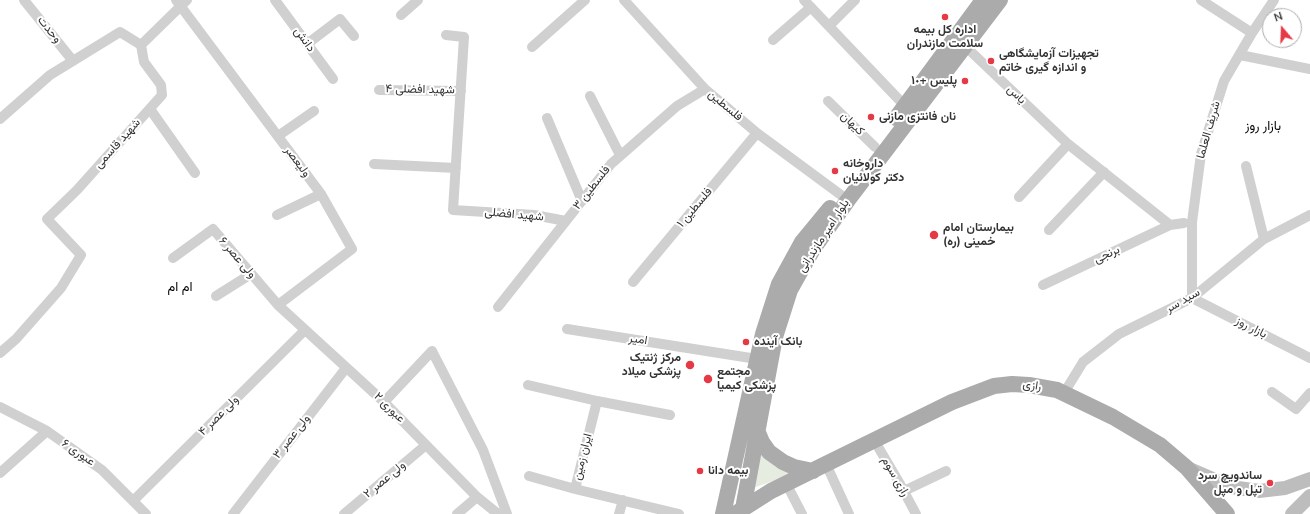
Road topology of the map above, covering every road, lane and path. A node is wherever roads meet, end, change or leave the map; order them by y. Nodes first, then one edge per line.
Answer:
1 (24, 0) edge
2 (275, 0) edge
3 (418, 0) edge
4 (585, 0) edge
5 (624, 0) edge
6 (855, 0) edge
7 (983, 0) edge
8 (1000, 0) edge
9 (1201, 0) edge
10 (1274, 0) edge
11 (181, 2) edge
12 (808, 4) edge
13 (400, 14) dead end
14 (829, 26) junction
15 (1252, 32) junction
16 (446, 35) dead end
17 (354, 36) dead end
18 (773, 40) dead end
19 (307, 44) junction
20 (141, 45) junction
21 (965, 46) junction
22 (532, 47) dead end
23 (1240, 55) junction
24 (73, 61) junction
25 (1310, 69) edge
26 (333, 79) dead end
27 (705, 89) junction
28 (379, 90) dead end
29 (461, 91) junction
30 (590, 96) dead end
31 (828, 101) dead end
32 (905, 106) junction
33 (150, 109) junction
34 (314, 111) dead end
35 (0, 118) edge
36 (547, 118) dead end
37 (757, 133) junction
38 (278, 136) junction
39 (1068, 144) junction
40 (876, 147) junction
41 (620, 155) junction
42 (374, 164) dead end
43 (1246, 166) dead end
44 (456, 168) junction
45 (1104, 172) junction
46 (195, 173) dead end
47 (321, 194) junction
48 (841, 195) junction
49 (1019, 197) dead end
50 (582, 201) junction
51 (277, 214) dead end
52 (1310, 215) edge
53 (566, 221) junction
54 (1170, 224) junction
55 (1184, 224) dead end
56 (1049, 230) dead end
57 (1264, 239) junction
58 (173, 258) dead end
59 (251, 274) junction
60 (633, 282) dead end
61 (1043, 285) dead end
62 (216, 296) dead end
63 (1192, 298) junction
64 (278, 305) junction
65 (498, 307) dead end
66 (567, 328) dead end
67 (305, 330) junction
68 (0, 353) edge
69 (757, 358) junction
70 (1310, 358) edge
71 (346, 368) junction
72 (528, 385) dead end
73 (1272, 392) dead end
74 (1064, 393) junction
75 (1310, 393) edge
76 (597, 401) junction
77 (384, 402) junction
78 (0, 407) edge
79 (670, 415) dead end
80 (757, 430) junction
81 (47, 431) junction
82 (874, 440) junction
83 (426, 445) junction
84 (819, 467) junction
85 (1187, 468) junction
86 (946, 471) dead end
87 (0, 473) edge
88 (529, 476) dead end
89 (1310, 479) edge
90 (786, 483) junction
91 (575, 489) junction
92 (904, 491) junction
93 (477, 497) junction
94 (623, 500) junction
95 (134, 501) junction
96 (1305, 504) edge
97 (236, 510) edge
98 (740, 512) edge
99 (1221, 513) edge
100 (146, 514) edge
101 (344, 514) edge
102 (457, 514) edge
103 (498, 514) edge
104 (507, 514) edge
105 (619, 514) edge
106 (679, 514) edge
107 (723, 514) edge
108 (802, 514) edge
109 (849, 514) edge
110 (916, 514) edge
111 (1292, 514) edge

1 - 24 street, وحدت
2 - 19 street, دانش
3 - 13 street
4 - 22 street
5 - 27 street, فلسطین
6 - 14 street
7 - 32 main road, بلوار امیر مازندرانی
8 - 21 main road, بلوار امیر مازندرانی
9 - 15 street
10 - 15 street, شریف العلما
11 - 20 street
11 - 38 street, ولیعصر
12 - 14 street
12 - 18 street
14 - 32 street
15 - 23 street, شریف العلما
16 - 29 street
17 - 19 street
19 - 26 street, دانش
20 - 24 street
20 - 33 street, شهید قاسمی
21 - 39 street, یاس
21 - 80 main road, بلوار امیر مازندرانی
23 - 25 street
23 - 63 street, شریف العلما
24 - 35 street
27 - 37 street, فلسطین
27 - 41 street, فلسطین ۳
28 - 29 street, شهید افضلی ۴
29 - 44 street
30 - 41 street
31 - 40 street, کیهان
32 - 40 main road, بلوار امیر مازندرانی
33 - 46 street
33 - 68 street, شهید قاسمی
34 - 38 street
36 - 50 street
37 - 48 street, فلسطین
37 - 60 street, فلسطین ۱
38 - 47 street, ولیعصر
39 - 45 street, یاس
39 - 49 street
40 - 48 main road, بلوار امیر مازندرانی
41 - 50 street, فلسطین ۳
42 - 44 street
43 - 57 street
44 - 53 street, شهید افضلی
45 - 54 street, یاس
45 - 56 street
47 - 51 street
47 - 64 street, ولیعصر
48 - 69 main road, بلوار امیر مازندرانی
50 - 53 street, فلسطین ۳
52 - 57 street, سید سر
53 - 65 street, فلسطین ۳
54 - 55 street
54 - 61 street, برنجی
57 - 63 street, سید سر
58 - 59 street, ولی عصر ۶
59 - 62 street
59 - 64 street, ولی عصر ۶
63 - 70 street, بازار روز
63 - 74 street, سید سر
64 - 67 street, عبوری ۲
66 - 69 street, امیر
67 - 71 street, عبوری ۲
67 - 95 street, ولی عصر ۴
69 - 107 main road, بلوار امیر مازندرانی
71 - 77 street, عبوری ۲
71 - 97 street, ولی عصر ۳
72 - 76 street
73 - 75 street
74 - 82 main road, رازی
74 - 85 main road, رازی
76 - 79 street
76 - 91 street, ایران زمین
77 - 83 street, عبوری ۲
77 - 104 street
78 - 81 street, عبوری ۶
80 - 84 main road
80 - 98 main road, بلوار امیر مازندرانی
81 - 87 street
81 - 95 street, عبوری ۶
82 - 84 main road, رازی
82 - 92 street, رازی سوم
83 - 93 street, عبوری ۲
83 - 101 street, ولی عصر ۲
84 - 90 main road, رازی
84 - 109 street
85 - 89 main road
85 - 99 main road, رازی
86 - 92 street
88 - 91 street
90 - 98 main road, رازی
90 - 108 street
91 - 94 street, ایران زمین
92 - 110 street, رازی سوم
93 - 102 street
93 - 103 street, عبوری ۲
94 - 105 street
94 - 106 street, ایران زمین
95 - 100 street, عبوری ۶
96 - 111 main road

